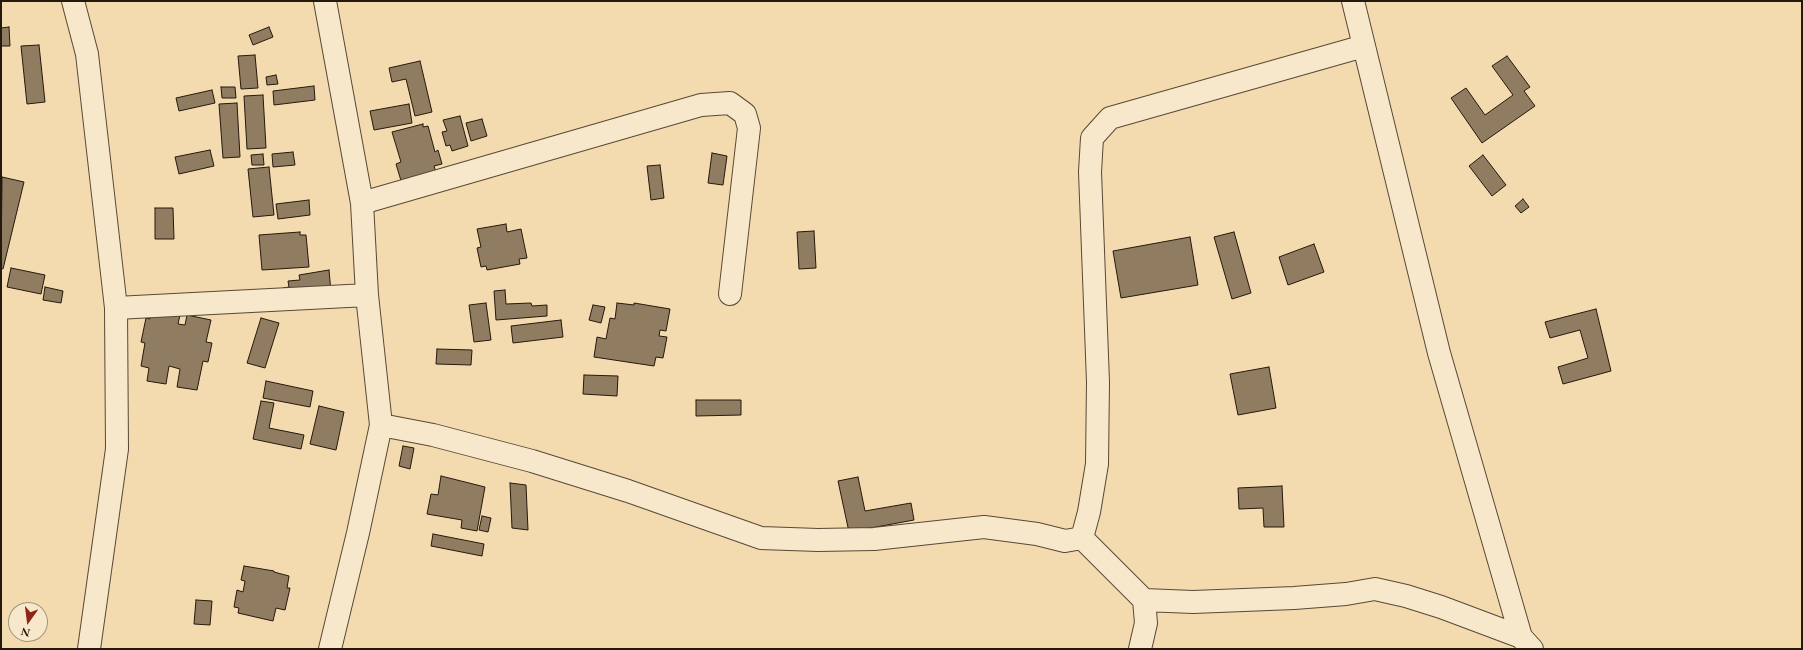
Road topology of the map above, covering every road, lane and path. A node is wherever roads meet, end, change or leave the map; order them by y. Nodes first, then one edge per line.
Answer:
1 (73, 1) edge
2 (325, 1) edge
3 (1353, 1) edge
4 (1364, 46) junction
5 (362, 203) junction
6 (730, 294) dead end
7 (367, 295) junction
8 (116, 308) junction
9 (381, 425) junction
10 (1082, 538) junction
11 (1144, 600) junction
12 (1527, 643) edge
13 (89, 649) edge
14 (330, 649) edge
15 (1140, 649) edge

1 - 8 street
2 - 5 street
3 - 4 street
4 - 10 street
4 - 12 street
5 - 6 street
5 - 7 street
7 - 8 street
7 - 9 street
8 - 13 street
9 - 10 street
9 - 14 street
10 - 11 street
11 - 12 street
11 - 15 street

